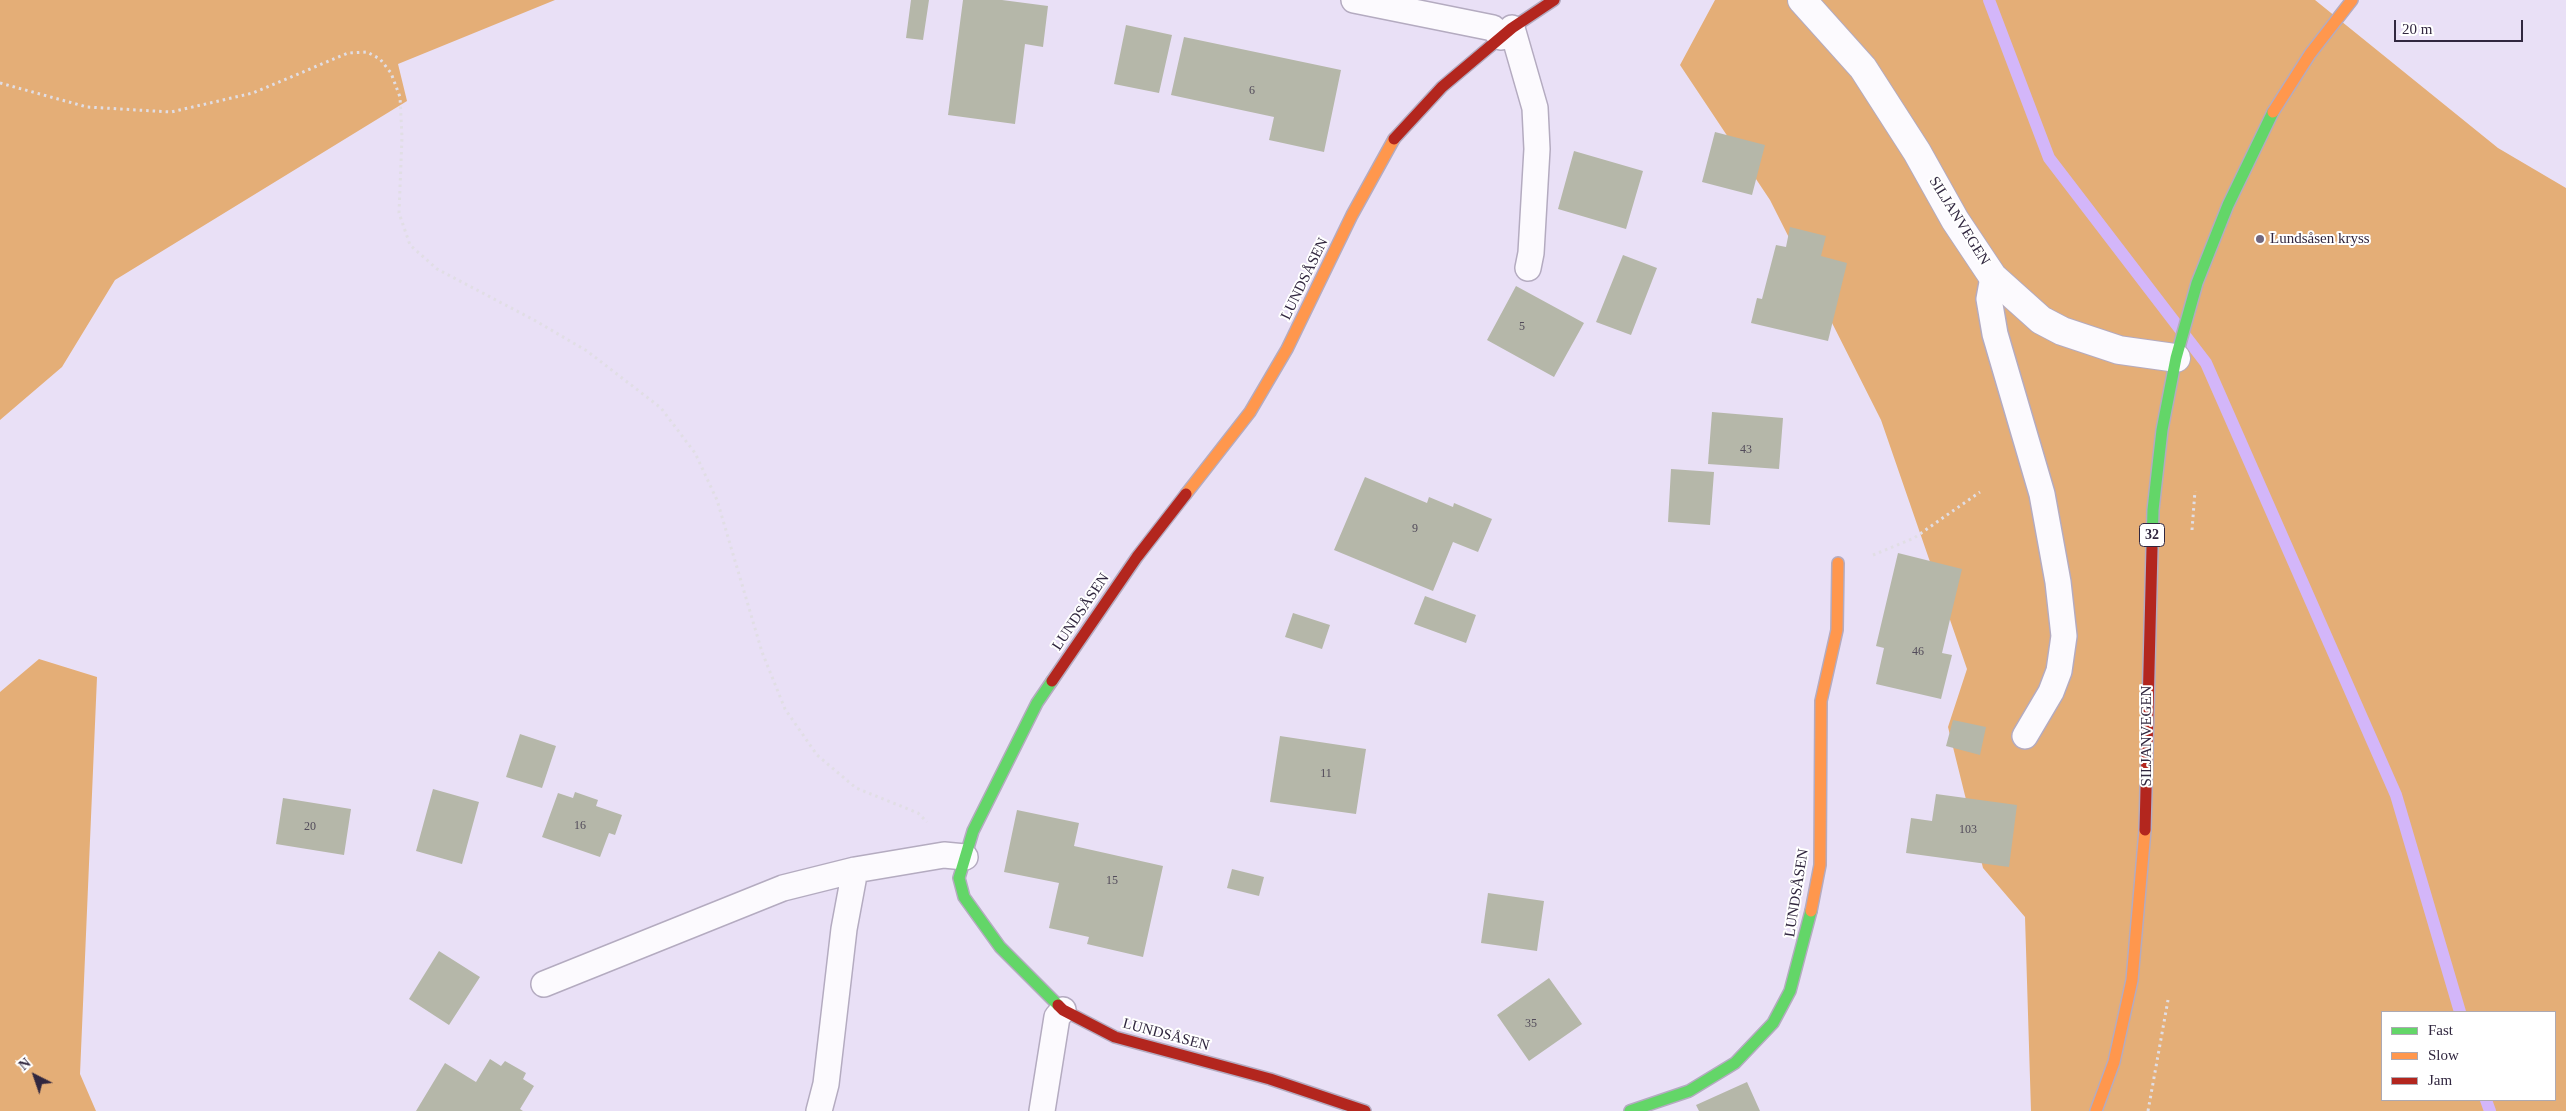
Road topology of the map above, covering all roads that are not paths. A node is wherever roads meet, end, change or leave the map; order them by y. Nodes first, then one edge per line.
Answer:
1 (1354, 0) edge
2 (1554, 0) edge
3 (1802, 0) edge
4 (2352, 0) edge
5 (1506, 33) junction
6 (1528, 268) dead end
7 (1994, 277) junction
8 (2176, 358) junction
9 (1838, 562) dead end
10 (2025, 736) dead end
11 (964, 857) junction
12 (855, 870) junction
13 (544, 984) dead end
14 (1064, 1010) junction
15 (819, 1111) edge
16 (1042, 1111) edge
17 (1365, 1111) edge
18 (1630, 1111) edge
19 (2096, 1111) edge

1 - 5 lane
2 - 5 street, LUNDSÅSEN
3 - 7 street, SILJANVEGEN
4 - 8 street, SILJANVEGEN / 32
5 - 6 lane
5 - 11 street, LUNDSÅSEN
7 - 8 street, SILJANVEGEN
7 - 10 lane
8 - 19 street, SILJANVEGEN / 32
9 - 18 street, LUNDSÅSEN
11 - 12 lane
11 - 14 street, LUNDSÅSEN
12 - 13 lane
12 - 15 lane
14 - 16 lane
14 - 17 street, LUNDSÅSEN

